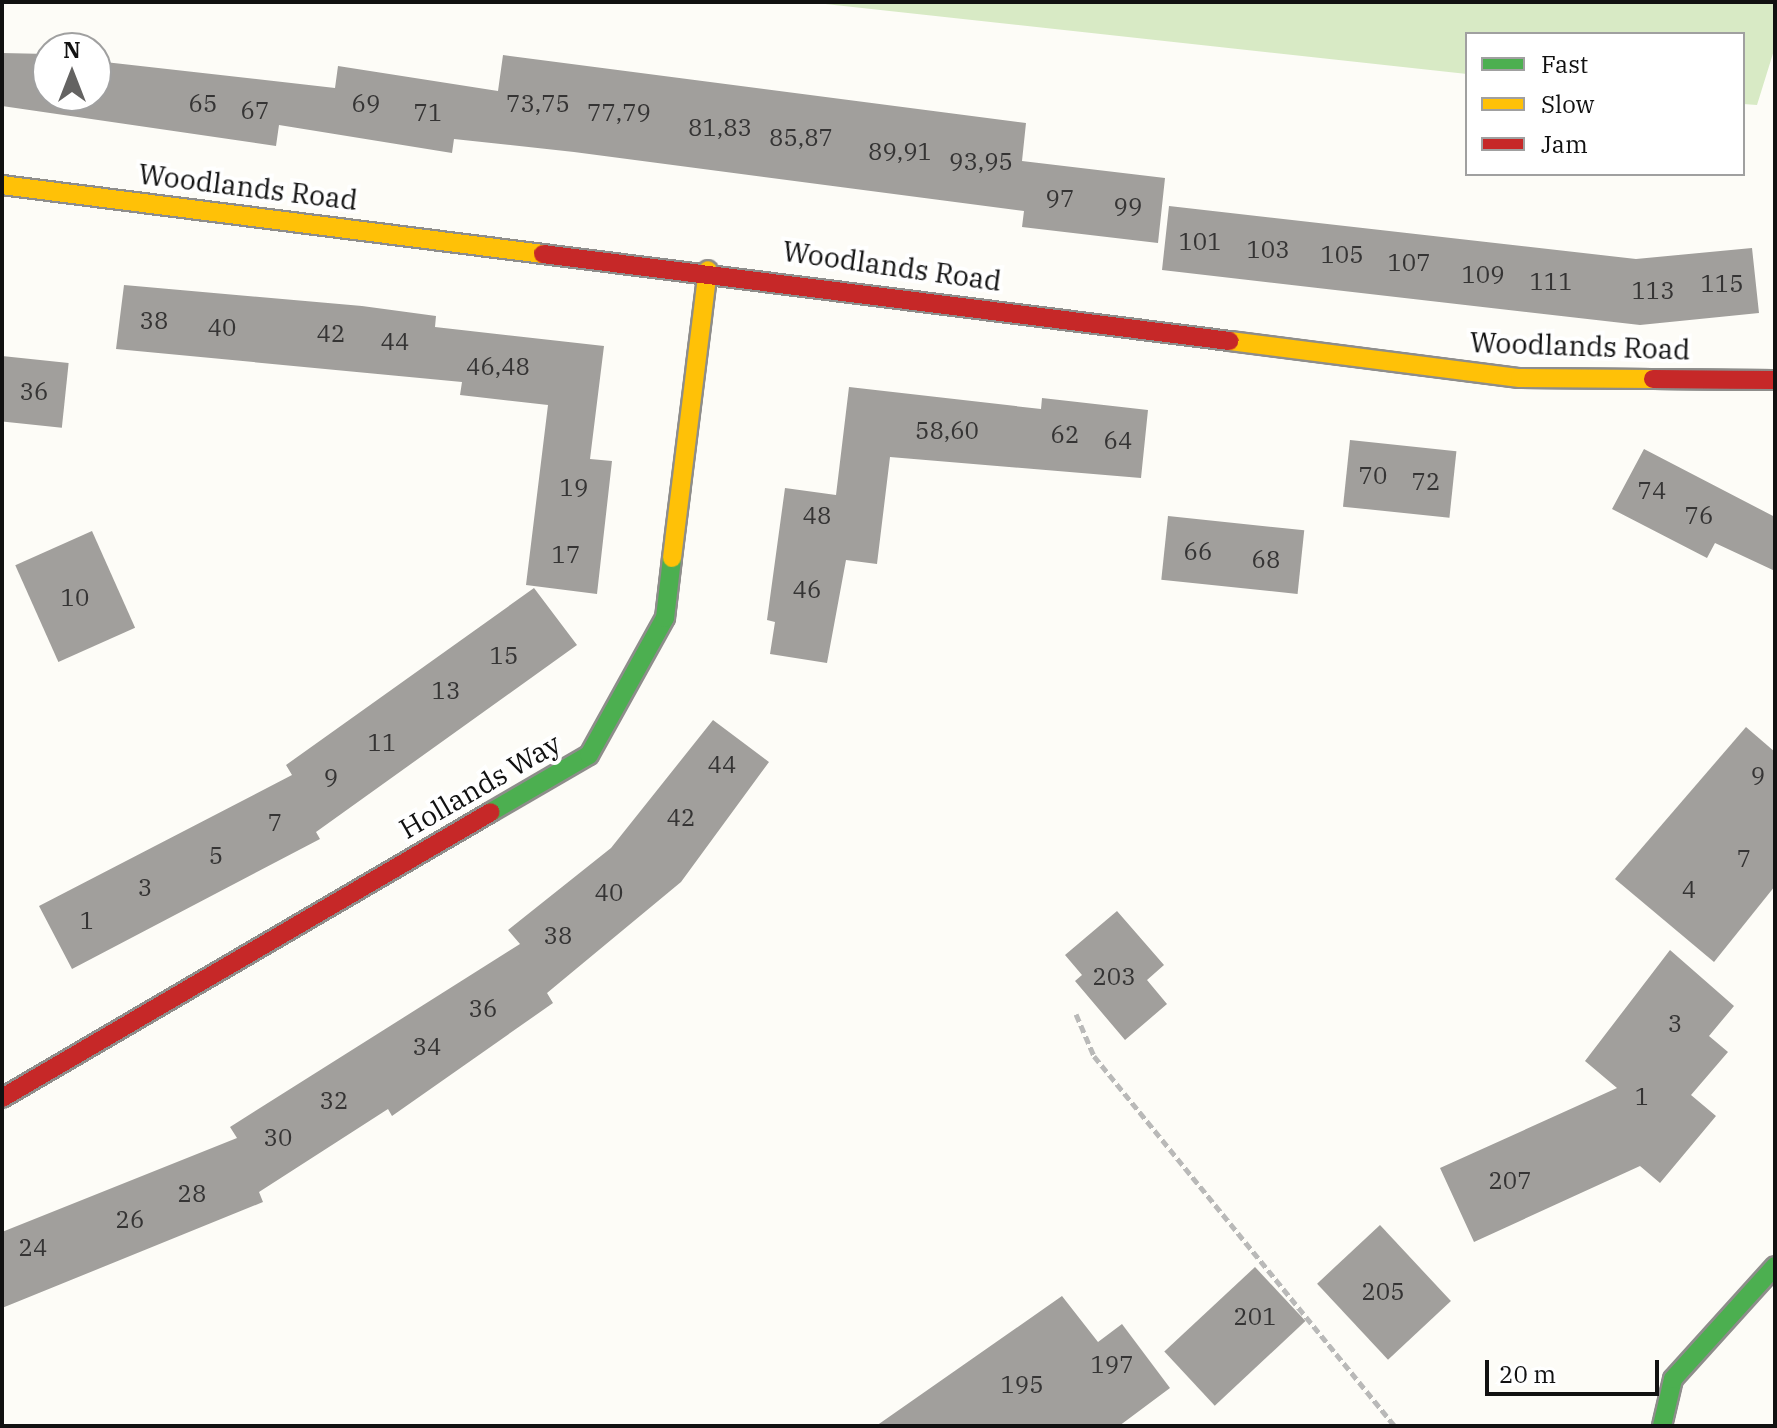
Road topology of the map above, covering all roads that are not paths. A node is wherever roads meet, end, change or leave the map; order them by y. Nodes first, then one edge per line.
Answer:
1 (2, 185) edge
2 (708, 270) junction
3 (1775, 380) edge
4 (2, 1098) edge
5 (1775, 1266) edge
6 (1662, 1426) edge

1 - 2 street, Woodlands Road
2 - 3 street, Woodlands Road
2 - 4 street, Hollands Way
5 - 6 street

